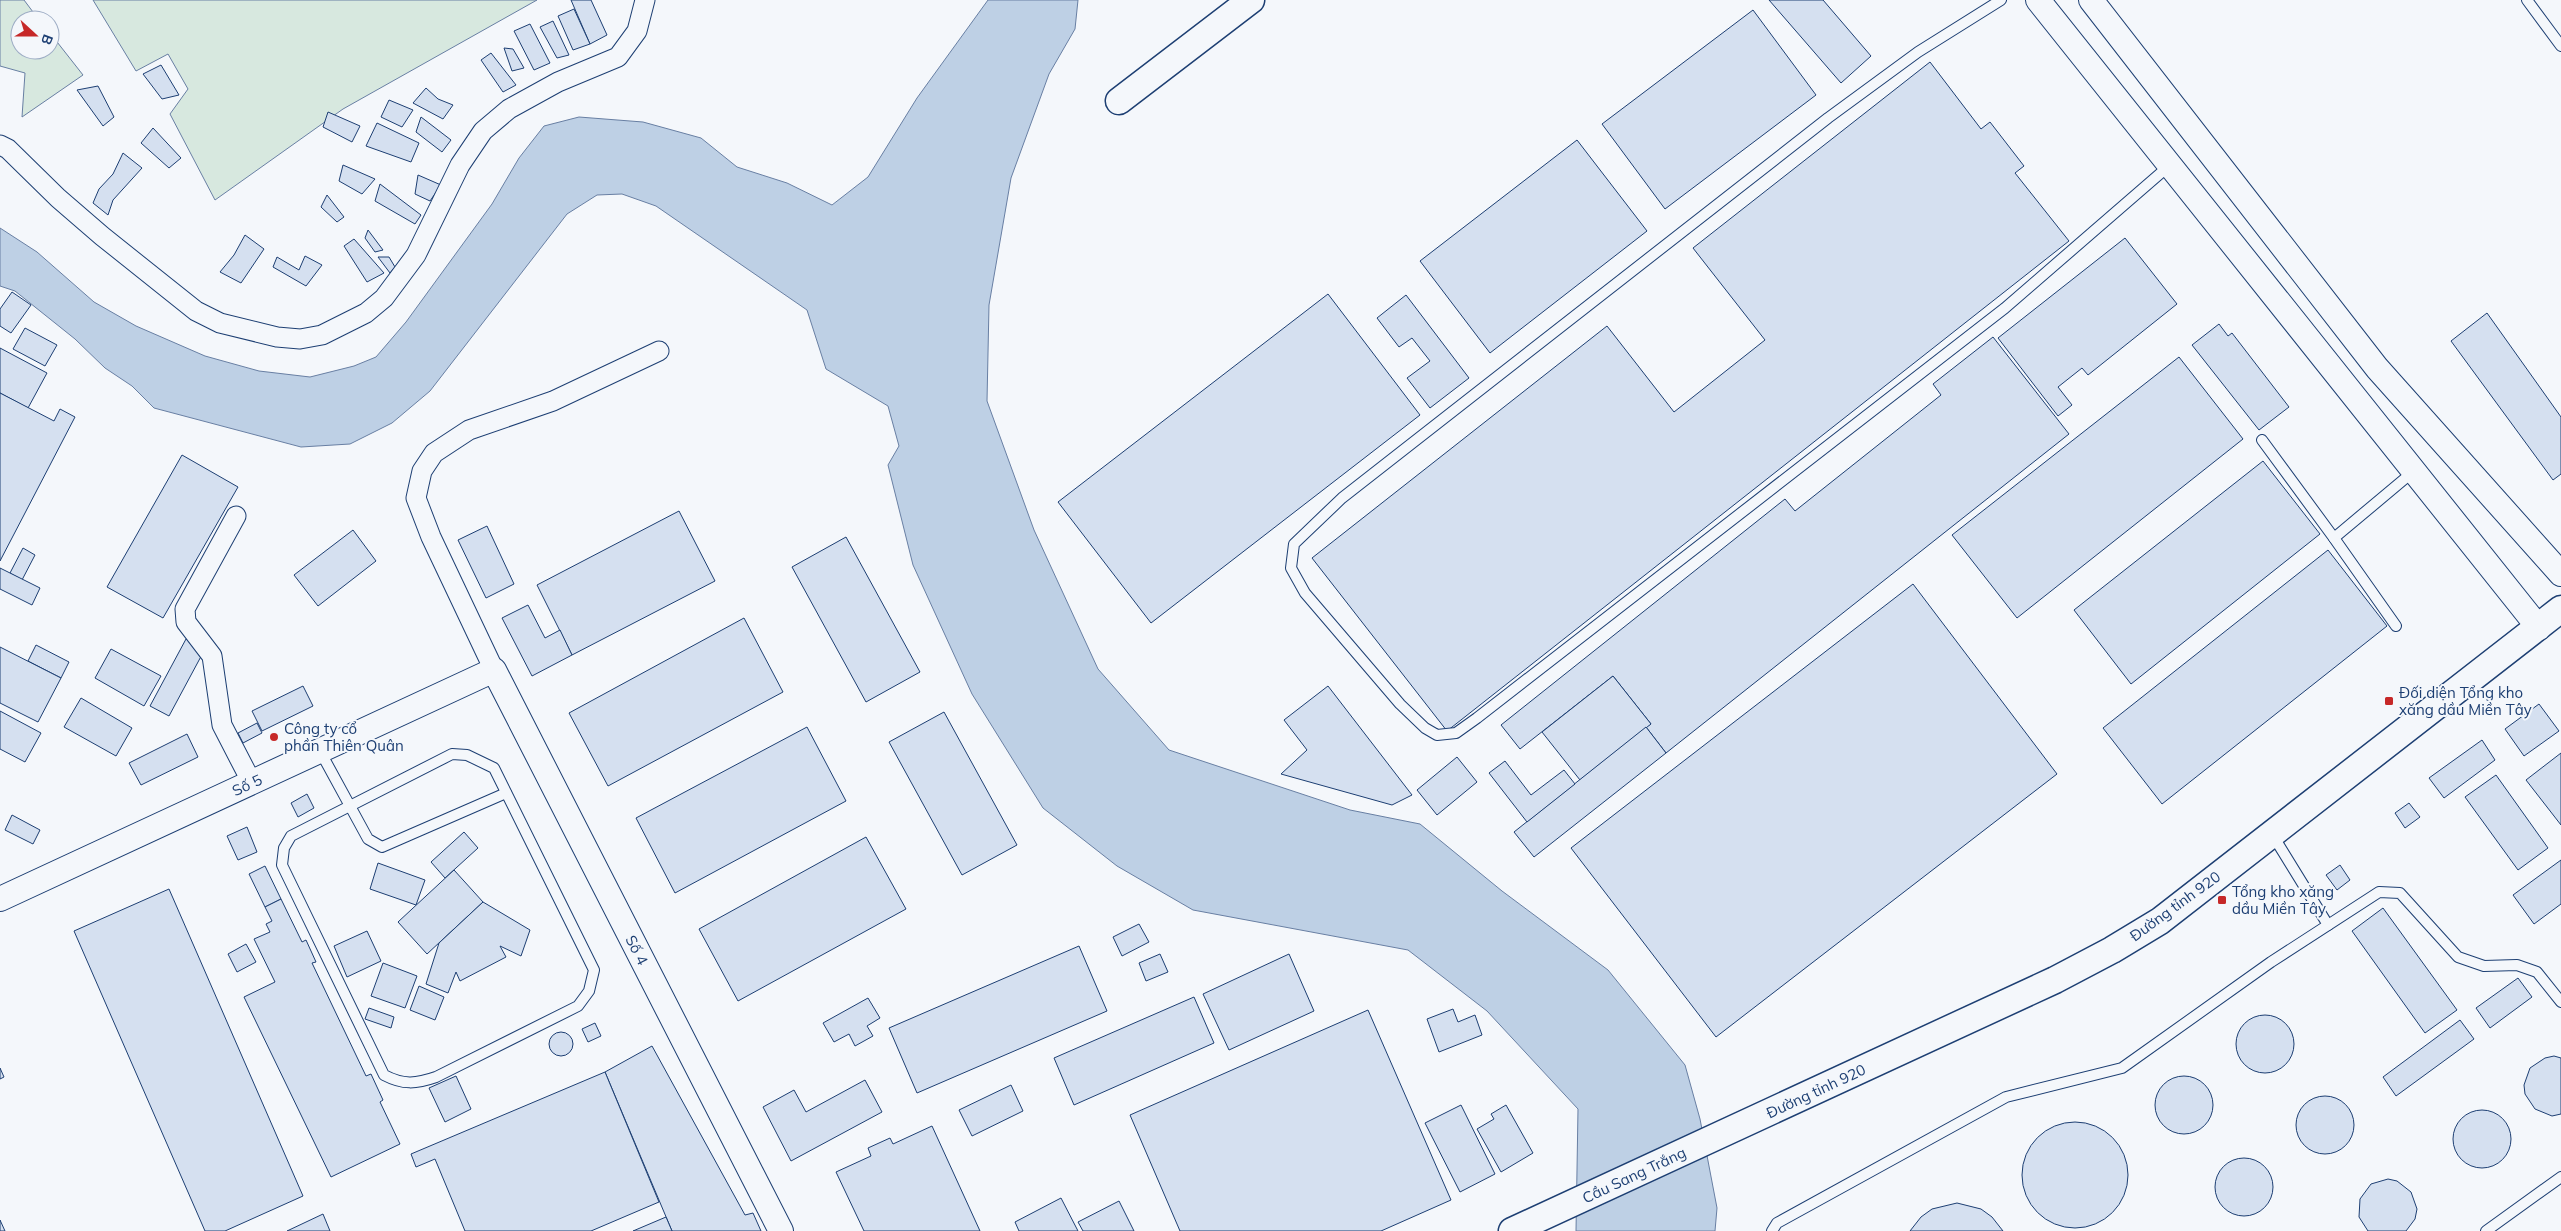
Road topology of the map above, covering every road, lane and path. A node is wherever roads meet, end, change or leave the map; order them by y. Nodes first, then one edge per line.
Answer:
1 (645, 0) edge
2 (1250, 0) edge
3 (2001, 0) edge
4 (2038, 0) edge
5 (2091, 0) edge
6 (2527, 0) edge
7 (2561, 46) edge
8 (1119, 101) dead end
9 (0, 145) edge
10 (2170, 164) junction
11 (659, 351) dead end
12 (2262, 440) dead end
13 (2414, 471) junction
14 (236, 516) dead end
15 (2334, 538) junction
16 (2561, 574) edge
17 (2561, 609) edge
18 (2396, 626) dead end
19 (2539, 628) junction
20 (494, 670) junction
21 (320, 751) junction
22 (252, 783) junction
23 (506, 793) junction
24 (349, 806) junction
25 (2271, 832) junction
26 (0, 899) edge
27 (2328, 925) junction
28 (2561, 1002) edge
29 (1741, 1125) joint
30 (2561, 1177) edge
31 (1519, 1228) edge
32 (781, 1231) edge
33 (1772, 1231) edge
34 (2486, 1231) edge

1 - 9 street
2 - 8 main road
3 - 10 lane
4 - 10 street
5 - 16 street
6 - 7 lane
10 - 13 street
11 - 20 street
12 - 15 lane
13 - 15 lane
13 - 19 street
14 - 22 street
15 - 18 lane
17 - 19 main road, Đường tỉnh 920
19 - 25 main road, Đường tỉnh 920
20 - 21 street, Số 5
20 - 32 street, Số 4
21 - 22 street, Số 5
21 - 24 lane
22 - 26 street, Số 5
23 - 24 lane
23 - 24 lane
23 - 24 lane
25 - 27 lane
25 - 29 main road, Đường tỉnh 920
27 - 28 lane
27 - 33 lane
29 - 31 main road, Cầu Sang Trắng
30 - 34 lane

